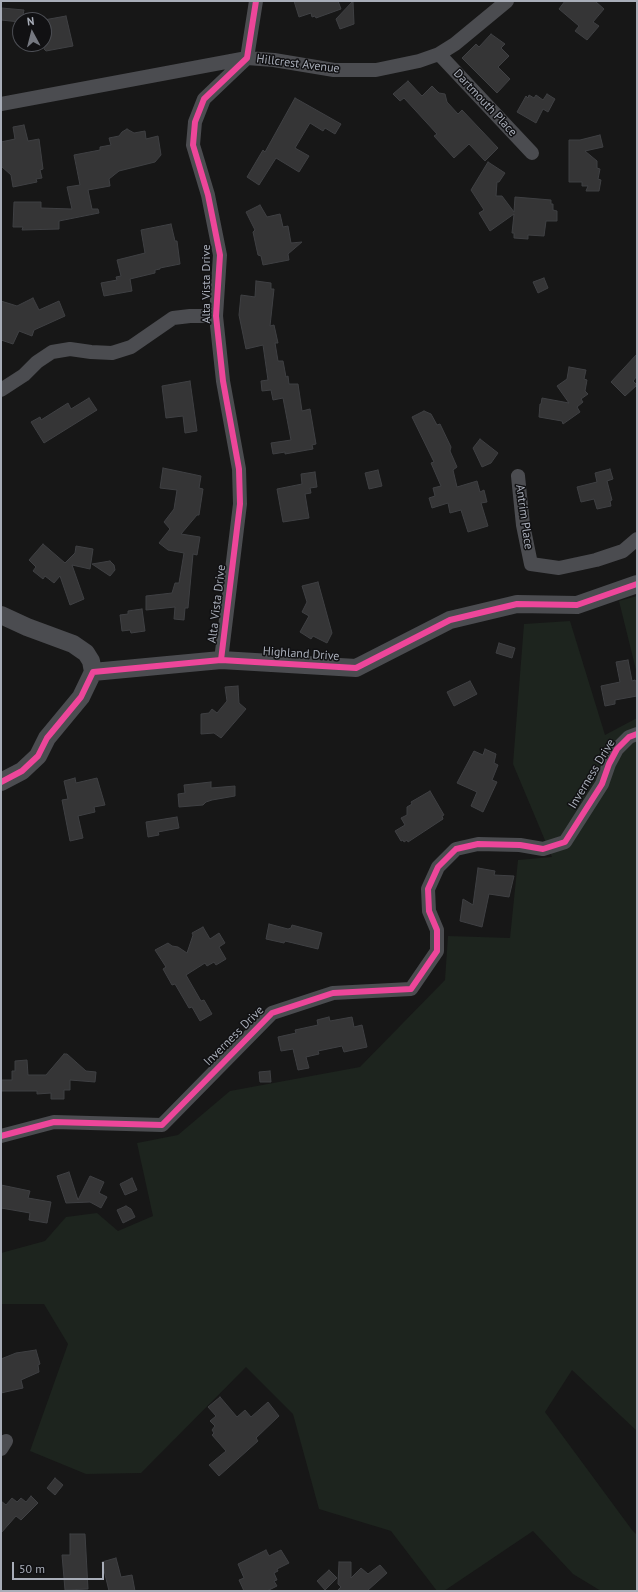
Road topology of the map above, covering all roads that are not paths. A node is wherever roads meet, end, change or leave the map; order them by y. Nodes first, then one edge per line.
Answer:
1 (256, 1) edge
2 (507, 1) edge
3 (439, 54) junction
4 (247, 58) junction
5 (1, 104) edge
6 (532, 153) dead end
7 (216, 316) junction
8 (1, 390) edge
9 (518, 476) dead end
10 (637, 539) edge
11 (637, 584) edge
12 (1, 614) edge
13 (221, 660) junction
14 (93, 672) junction
15 (637, 734) edge
16 (1, 782) edge
17 (1, 1136) edge

1 - 4 street
2 - 3 street, Hillcrest Avenue
3 - 4 street, Hillcrest Avenue
3 - 6 street, Dartmouth Place
4 - 5 street, Hillcrest Avenue
4 - 7 street, Alta Vista Drive
7 - 8 street
7 - 13 street, Alta Vista Drive
9 - 10 street, Antrim Place
11 - 13 street, Highland Drive
12 - 14 street
13 - 14 street, Highland Drive
14 - 16 street
15 - 17 street, Inverness Drive

